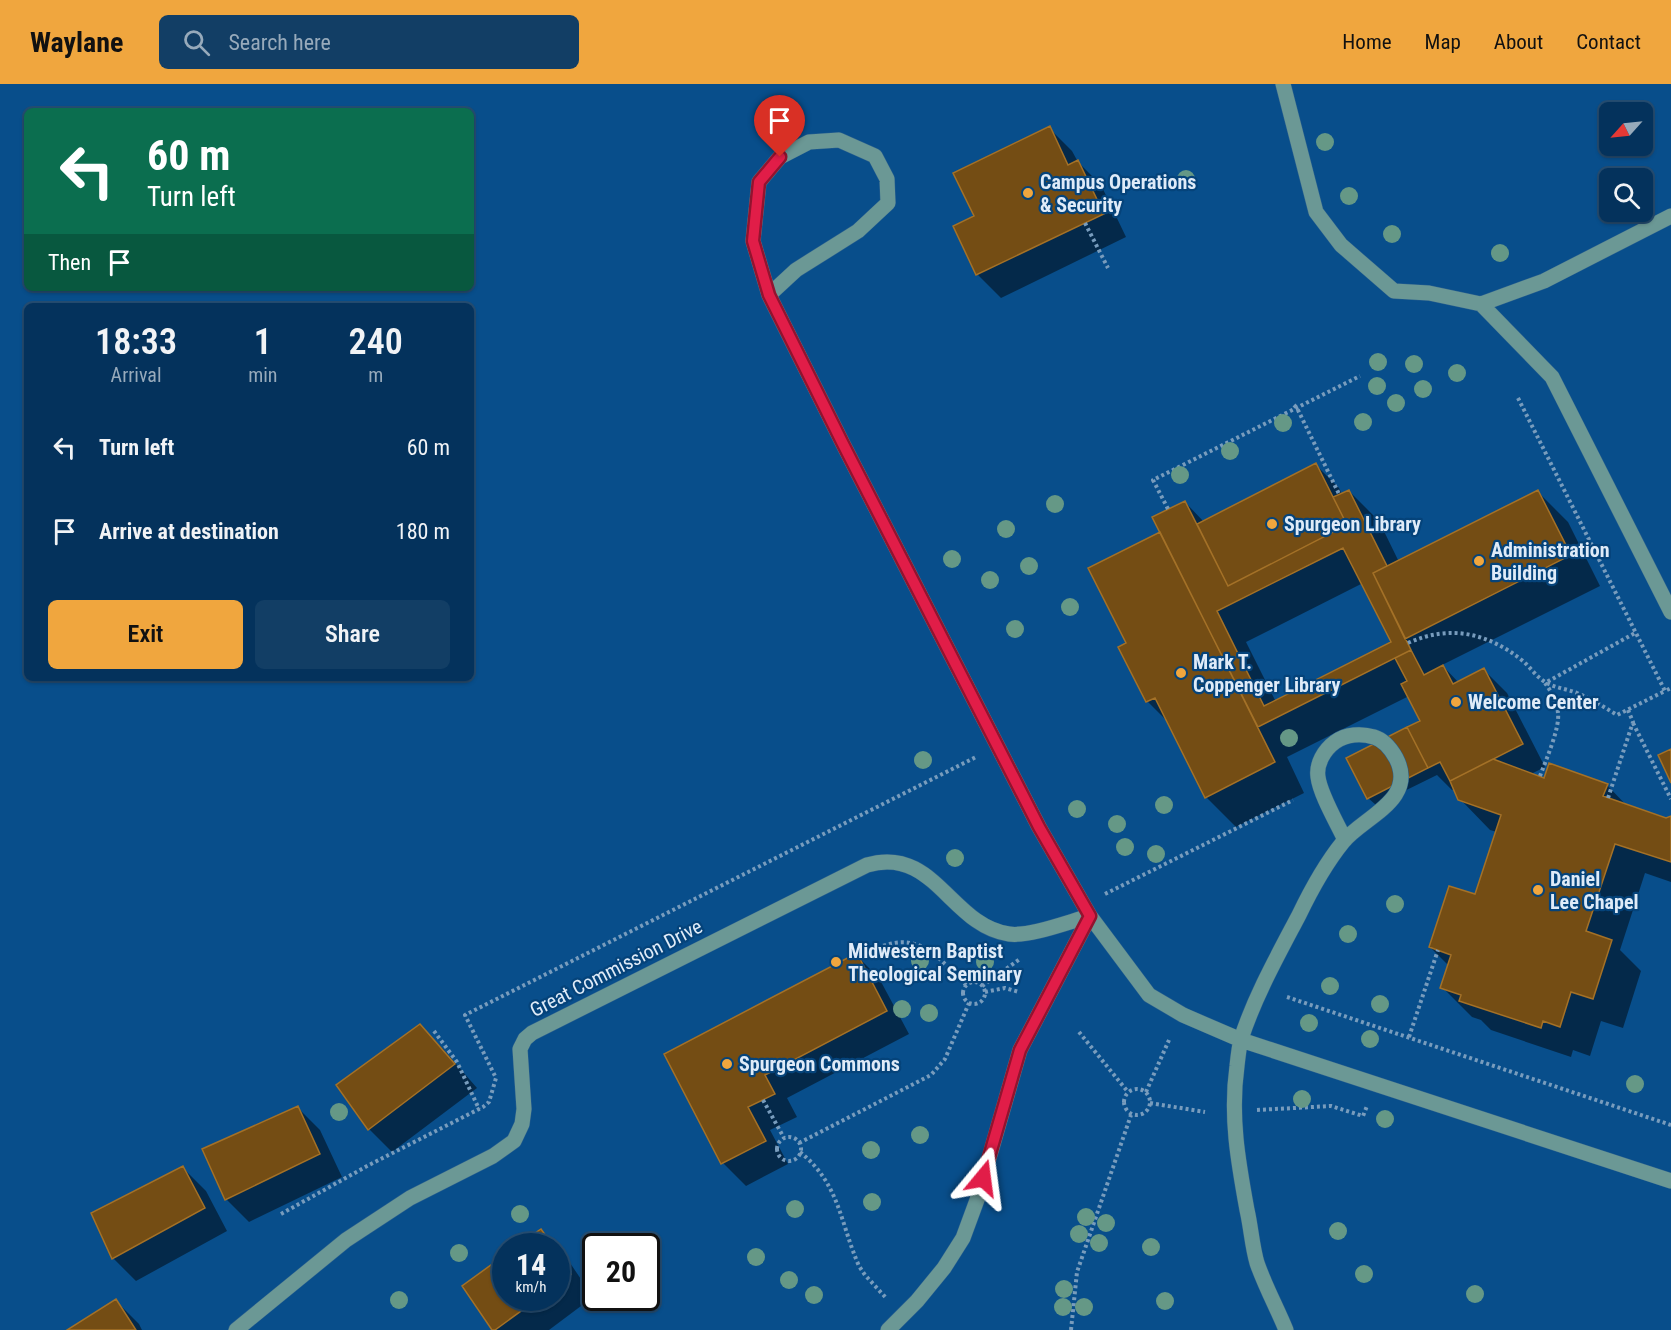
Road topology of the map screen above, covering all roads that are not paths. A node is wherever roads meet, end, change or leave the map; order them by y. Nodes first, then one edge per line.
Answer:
1 (1283, 84) edge
2 (1671, 216) edge
3 (769, 295) junction
4 (1481, 304) junction
5 (1669, 610) edge
6 (1345, 840) junction
7 (1090, 916) junction
8 (1241, 1040) junction
9 (1671, 1181) edge
10 (236, 1330) edge
11 (888, 1330) edge
12 (1286, 1330) edge

1 - 4 street
2 - 4 street
3 - 3 street
3 - 7 street
4 - 5 street
6 - 6 street
6 - 8 street
7 - 8 street
7 - 10 street, Great Commission Drive
7 - 11 street
8 - 9 street
8 - 12 street

